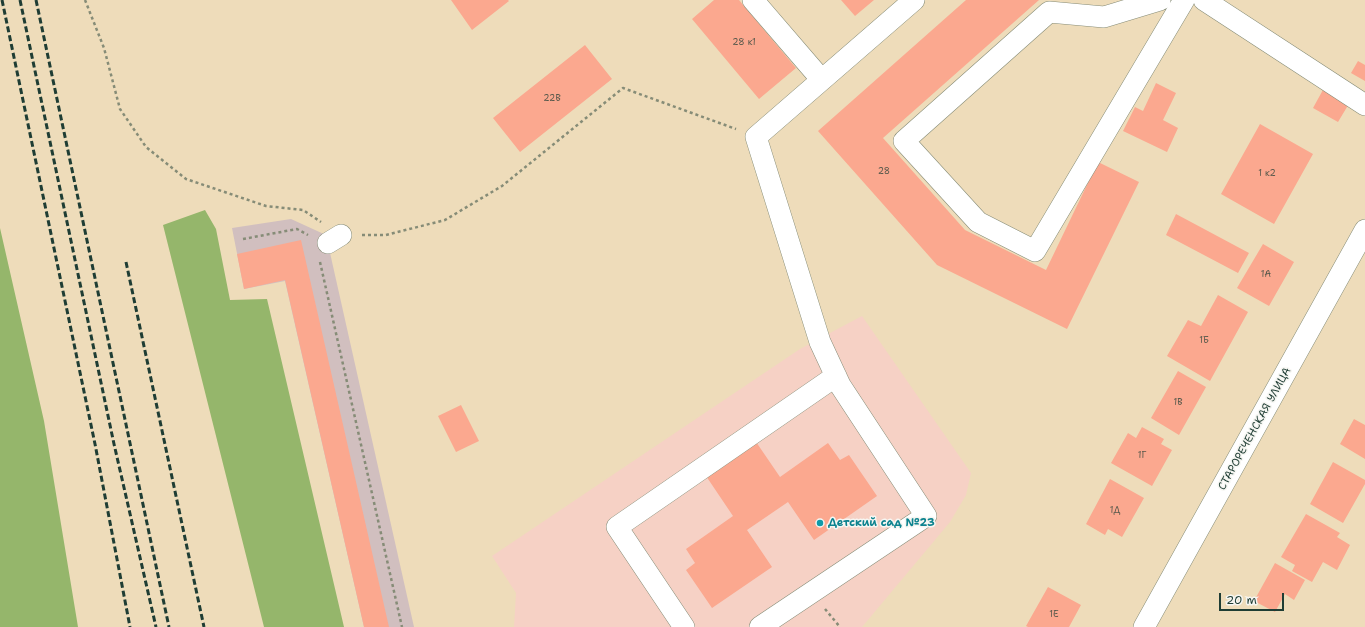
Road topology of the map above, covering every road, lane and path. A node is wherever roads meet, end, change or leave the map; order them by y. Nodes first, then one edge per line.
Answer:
1 (85, 0) edge
2 (753, 0) edge
3 (913, 0) edge
4 (1160, 0) edge
5 (1184, 0) edge
6 (1216, 3) edge
7 (821, 79) junction
8 (1365, 105) edge
9 (756, 137) junction
10 (1365, 230) edge
11 (243, 239) dead end
12 (328, 239) junction
13 (320, 262) dead end
14 (836, 376) junction
15 (402, 627) edge
16 (684, 627) edge
17 (760, 627) edge
18 (1144, 627) edge

1 - 12 path
2 - 7 street
3 - 7 street
4 - 5 street
6 - 8 street
7 - 9 street
9 - 12 path
9 - 14 street
10 - 18 street, СТАРОРЕЧЕНСКАЯ УЛИЦА
11 - 12 path
13 - 15 path
14 - 16 street
14 - 17 street

